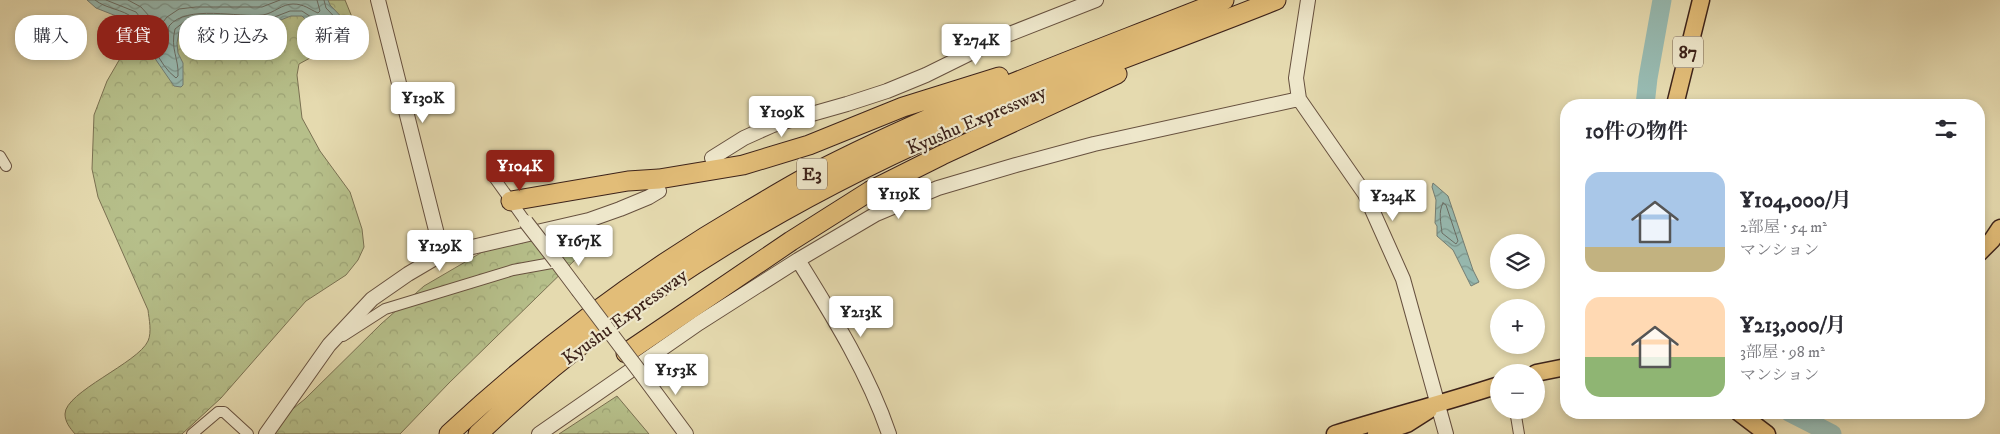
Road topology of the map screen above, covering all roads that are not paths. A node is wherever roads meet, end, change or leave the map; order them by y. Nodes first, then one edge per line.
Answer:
1 (378, 0) edge
2 (1096, 0) edge
3 (1217, 0) edge
4 (1224, 0) edge
5 (1276, 0) edge
6 (1308, 0) edge
7 (1701, 0) edge
8 (1299, 99) junction
9 (1676, 99) edge
10 (0, 156) edge
11 (712, 158) dead end
12 (6, 166) dead end
13 (493, 176) dead end
14 (659, 190) dead end
15 (511, 201) junction
16 (526, 222) joint
17 (2000, 228) edge
18 (1985, 247) edge
19 (442, 254) junction
20 (798, 260) junction
21 (557, 262) junction
22 (329, 346) junction
23 (633, 349) junction
24 (1560, 368) edge
25 (1545, 372) edge
26 (1490, 388) edge
27 (1437, 405) junction
28 (1516, 419) edge
29 (1747, 419) edge
30 (192, 434) edge
31 (248, 434) edge
32 (266, 434) edge
33 (449, 434) edge
34 (478, 434) edge
35 (540, 434) edge
36 (686, 434) edge
37 (889, 434) edge
38 (1335, 434) edge
39 (1376, 434) edge
40 (1446, 434) edge
41 (1519, 434) edge
42 (1767, 434) edge

1 - 19 street
2 - 11 street
3 - 15 highway
4 - 33 highway, Kyushu Expressway / E3
5 - 23 highway
5 - 34 highway, Kyushu Expressway / E3
6 - 8 street
7 - 9 main road, 87
8 - 20 street
8 - 27 street
10 - 12 street
13 - 15 street
14 - 19 street
15 - 16 street
16 - 21 street, bridge
17 - 18 main road
19 - 22 street
20 - 35 street
20 - 37 street
21 - 22 street
21 - 23 street, bridge
22 - 32 street
23 - 36 street, bridge
24 - 25 main road
26 - 27 main road
27 - 38 main road
27 - 39 main road
27 - 40 street
28 - 41 street
29 - 42 main road
30 - 31 street

